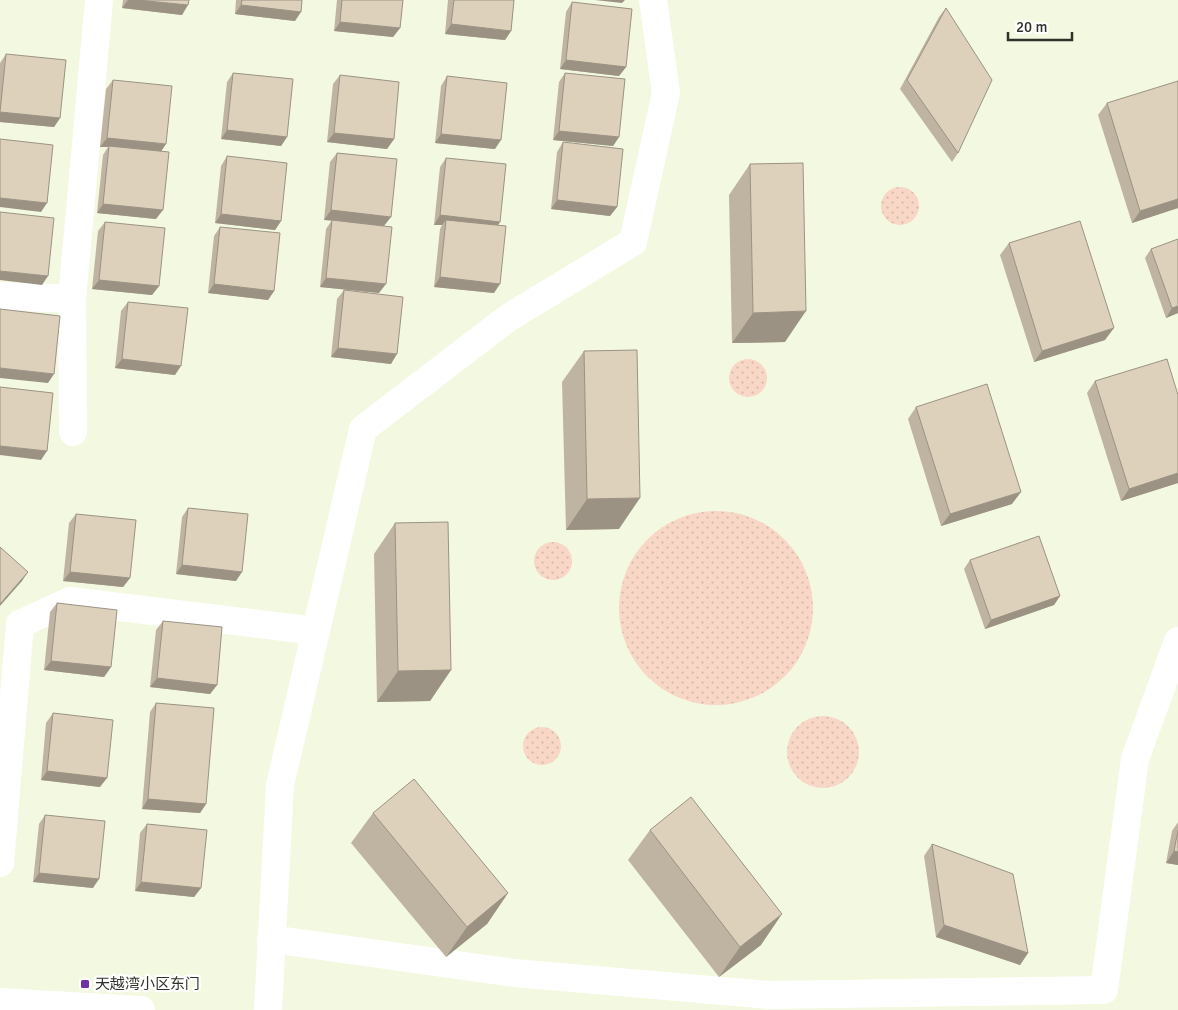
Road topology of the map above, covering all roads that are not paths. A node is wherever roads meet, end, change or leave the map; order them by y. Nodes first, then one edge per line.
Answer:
1 (99, 0) edge
2 (653, 0) edge
3 (0, 296) edge
4 (72, 299) junction
5 (73, 432) dead end
6 (316, 631) junction
7 (1178, 641) edge
8 (0, 863) edge
9 (270, 939) junction
10 (0, 1002) edge
11 (141, 1010) edge
12 (268, 1010) edge

1 - 4 street
2 - 6 street
3 - 4 street
4 - 5 street
6 - 8 street
6 - 9 street
7 - 9 street
9 - 12 street
10 - 11 street

